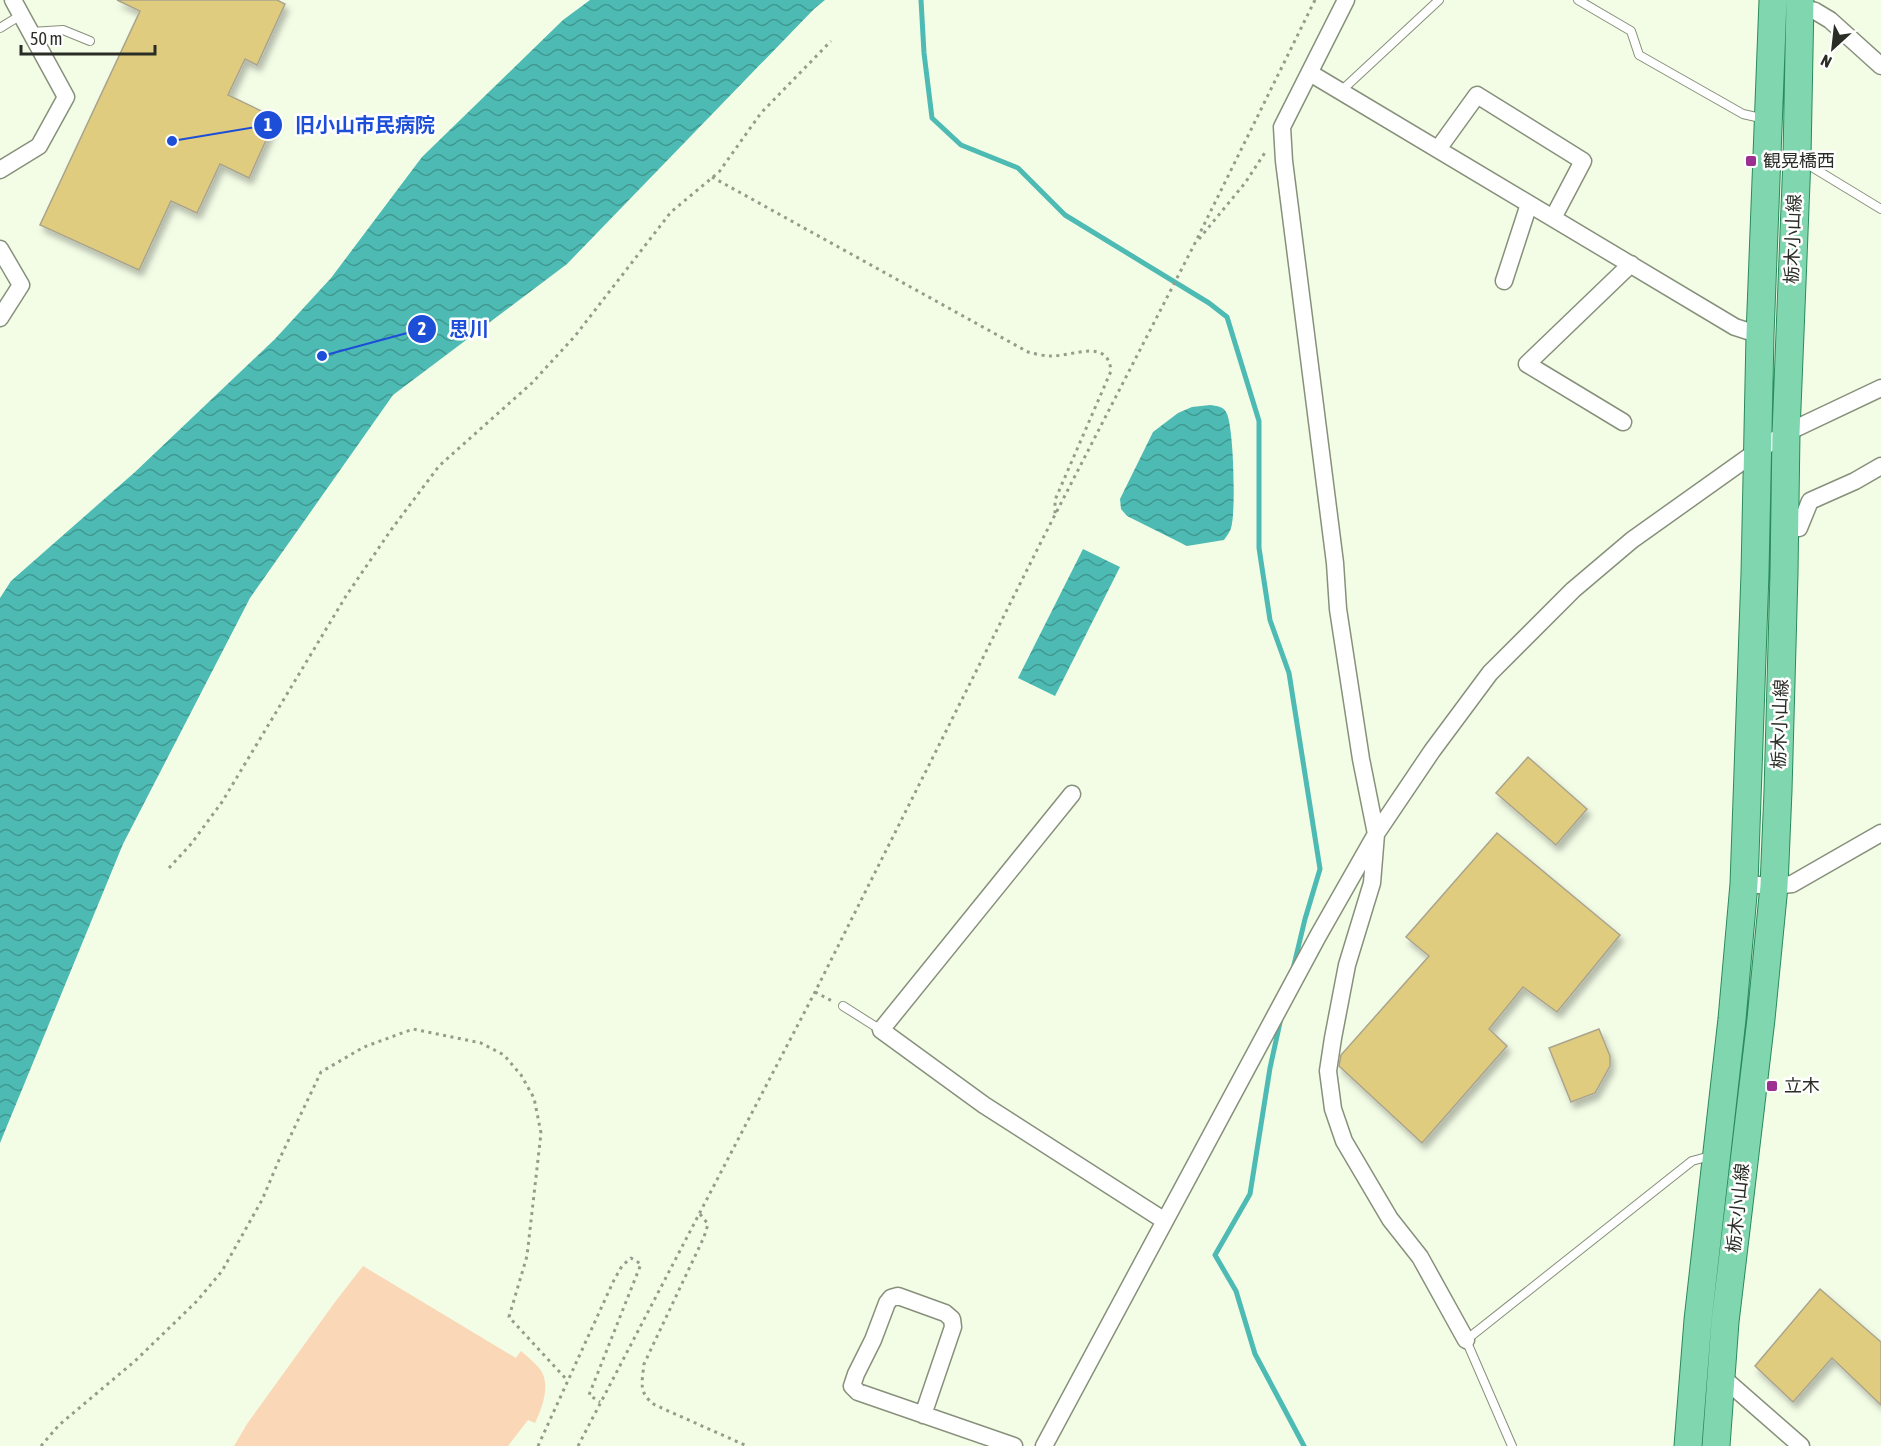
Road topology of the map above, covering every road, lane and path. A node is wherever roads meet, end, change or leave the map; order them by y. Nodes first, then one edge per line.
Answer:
1 (1315, 0) edge
2 (1346, 0) edge
3 (1439, 0) edge
4 (1578, 0) edge
5 (1773, 0) edge
6 (1800, 4) edge
7 (17, 7) edge
8 (0, 28) edge
9 (30, 32) junction
10 (90, 41) dead end
11 (831, 41) dead end
12 (1881, 66) edge
13 (1310, 73) junction
14 (1341, 91) junction
15 (1768, 120) junction
16 (1282, 127) junction
17 (1438, 149) junction
18 (1797, 158) junction
19 (0, 170) edge
20 (712, 177) junction
21 (1529, 204) junction
22 (1881, 209) edge
23 (1553, 218) junction
24 (1194, 245) junction
25 (0, 249) edge
26 (1631, 264) junction
27 (1504, 281) dead end
28 (0, 318) edge
29 (1760, 335) junction
30 (1881, 388) edge
31 (1623, 422) dead end
32 (1786, 433) junction
33 (1757, 451) junction
34 (1881, 466) edge
35 (1055, 516) junction
36 (1785, 529) junction
37 (1072, 794) dead end
38 (1881, 833) edge
39 (1376, 834) junction
40 (169, 868) dead end
41 (1744, 884) junction
42 (1774, 886) junction
43 (815, 992) junction
44 (843, 1006) joint
45 (881, 1030) junction
46 (1730, 1155) junction
47 (700, 1214) junction
48 (1165, 1221) junction
49 (1466, 1340) junction
50 (1721, 1376) junction
51 (567, 1380) junction
52 (600, 1402) junction
53 (923, 1414) junction
54 (41, 1446) edge
55 (538, 1446) edge
56 (578, 1446) edge
57 (747, 1446) edge
58 (1014, 1446) edge
59 (1044, 1446) edge
60 (1512, 1446) edge
61 (1688, 1446) edge
62 (1716, 1446) edge
63 (1801, 1446) edge

1 - 24 path
2 - 13 street
3 - 14 lane
4 - 15 lane
5 - 15 main road, 栃木小山線
6 - 12 street
6 - 18 main road, 栃木小山線
7 - 8 lane
7 - 9 street
9 - 10 lane
9 - 19 street
11 - 20 path
13 - 14 street
13 - 16 street
14 - 17 street
15 - 29 main road, 栃木小山線
16 - 24 path
16 - 39 street
17 - 21 street
17 - 23 street
18 - 22 lane
18 - 32 main road, 栃木小山線
20 - 35 path
20 - 40 path
21 - 23 street
21 - 27 street
23 - 26 street
24 - 35 path
25 - 28 street
26 - 29 street
26 - 31 street
29 - 33 main road, 栃木小山線
30 - 32 street
32 - 33 street
32 - 36 main road, 栃木小山線
33 - 39 street
33 - 41 main road, 栃木小山線
34 - 36 street
35 - 43 path
36 - 42 main road, 栃木小山線
37 - 45 street
38 - 42 street
39 - 48 street
39 - 49 street
41 - 42 street
41 - 46 main road, 栃木小山線
42 - 46 main road, 栃木小山線
43 - 44 path
43 - 47 path
44 - 45 lane
45 - 48 street
46 - 49 lane
46 - 50 main road, 栃木小山線
46 - 61 main road, 栃木小山線
47 - 52 path
47 - 57 path
48 - 59 street
49 - 60 lane
50 - 62 main road, 栃木小山線
50 - 63 street
51 - 52 path
51 - 54 path
51 - 55 path
52 - 56 path
53 - 53 street
53 - 58 street

